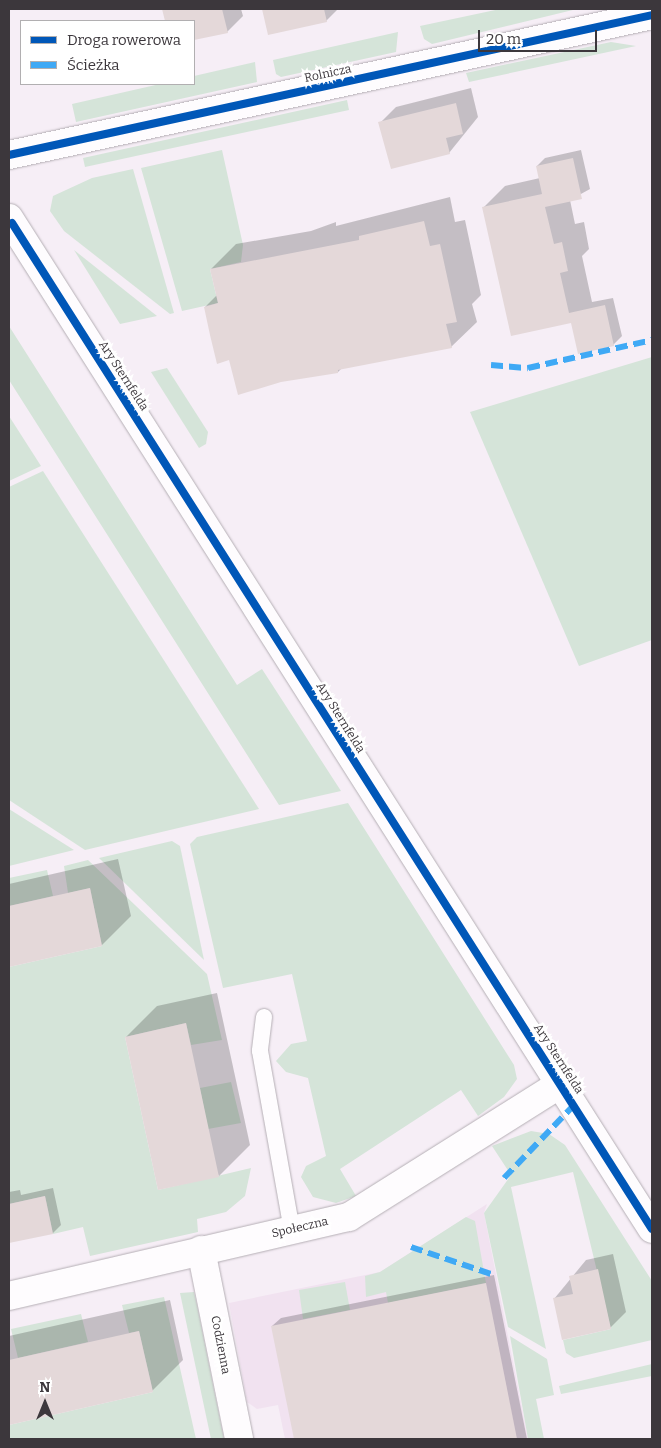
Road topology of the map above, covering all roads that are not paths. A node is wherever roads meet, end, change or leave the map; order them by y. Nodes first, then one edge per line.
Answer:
1 (652, 15) edge
2 (9, 155) edge
3 (9, 218) edge
4 (264, 1017) dead end
5 (560, 1084) junction
6 (652, 1229) edge
7 (292, 1231) junction
8 (201, 1250) junction
9 (9, 1296) edge
10 (239, 1439) edge

1 - 2 street, Rolnicza
3 - 5 street, Ary Sternfelda
4 - 7 lane
5 - 6 street, Ary Sternfelda
5 - 7 street, Społeczna
7 - 8 street, Społeczna
8 - 9 street, Społeczna
8 - 10 street, Codzienna

